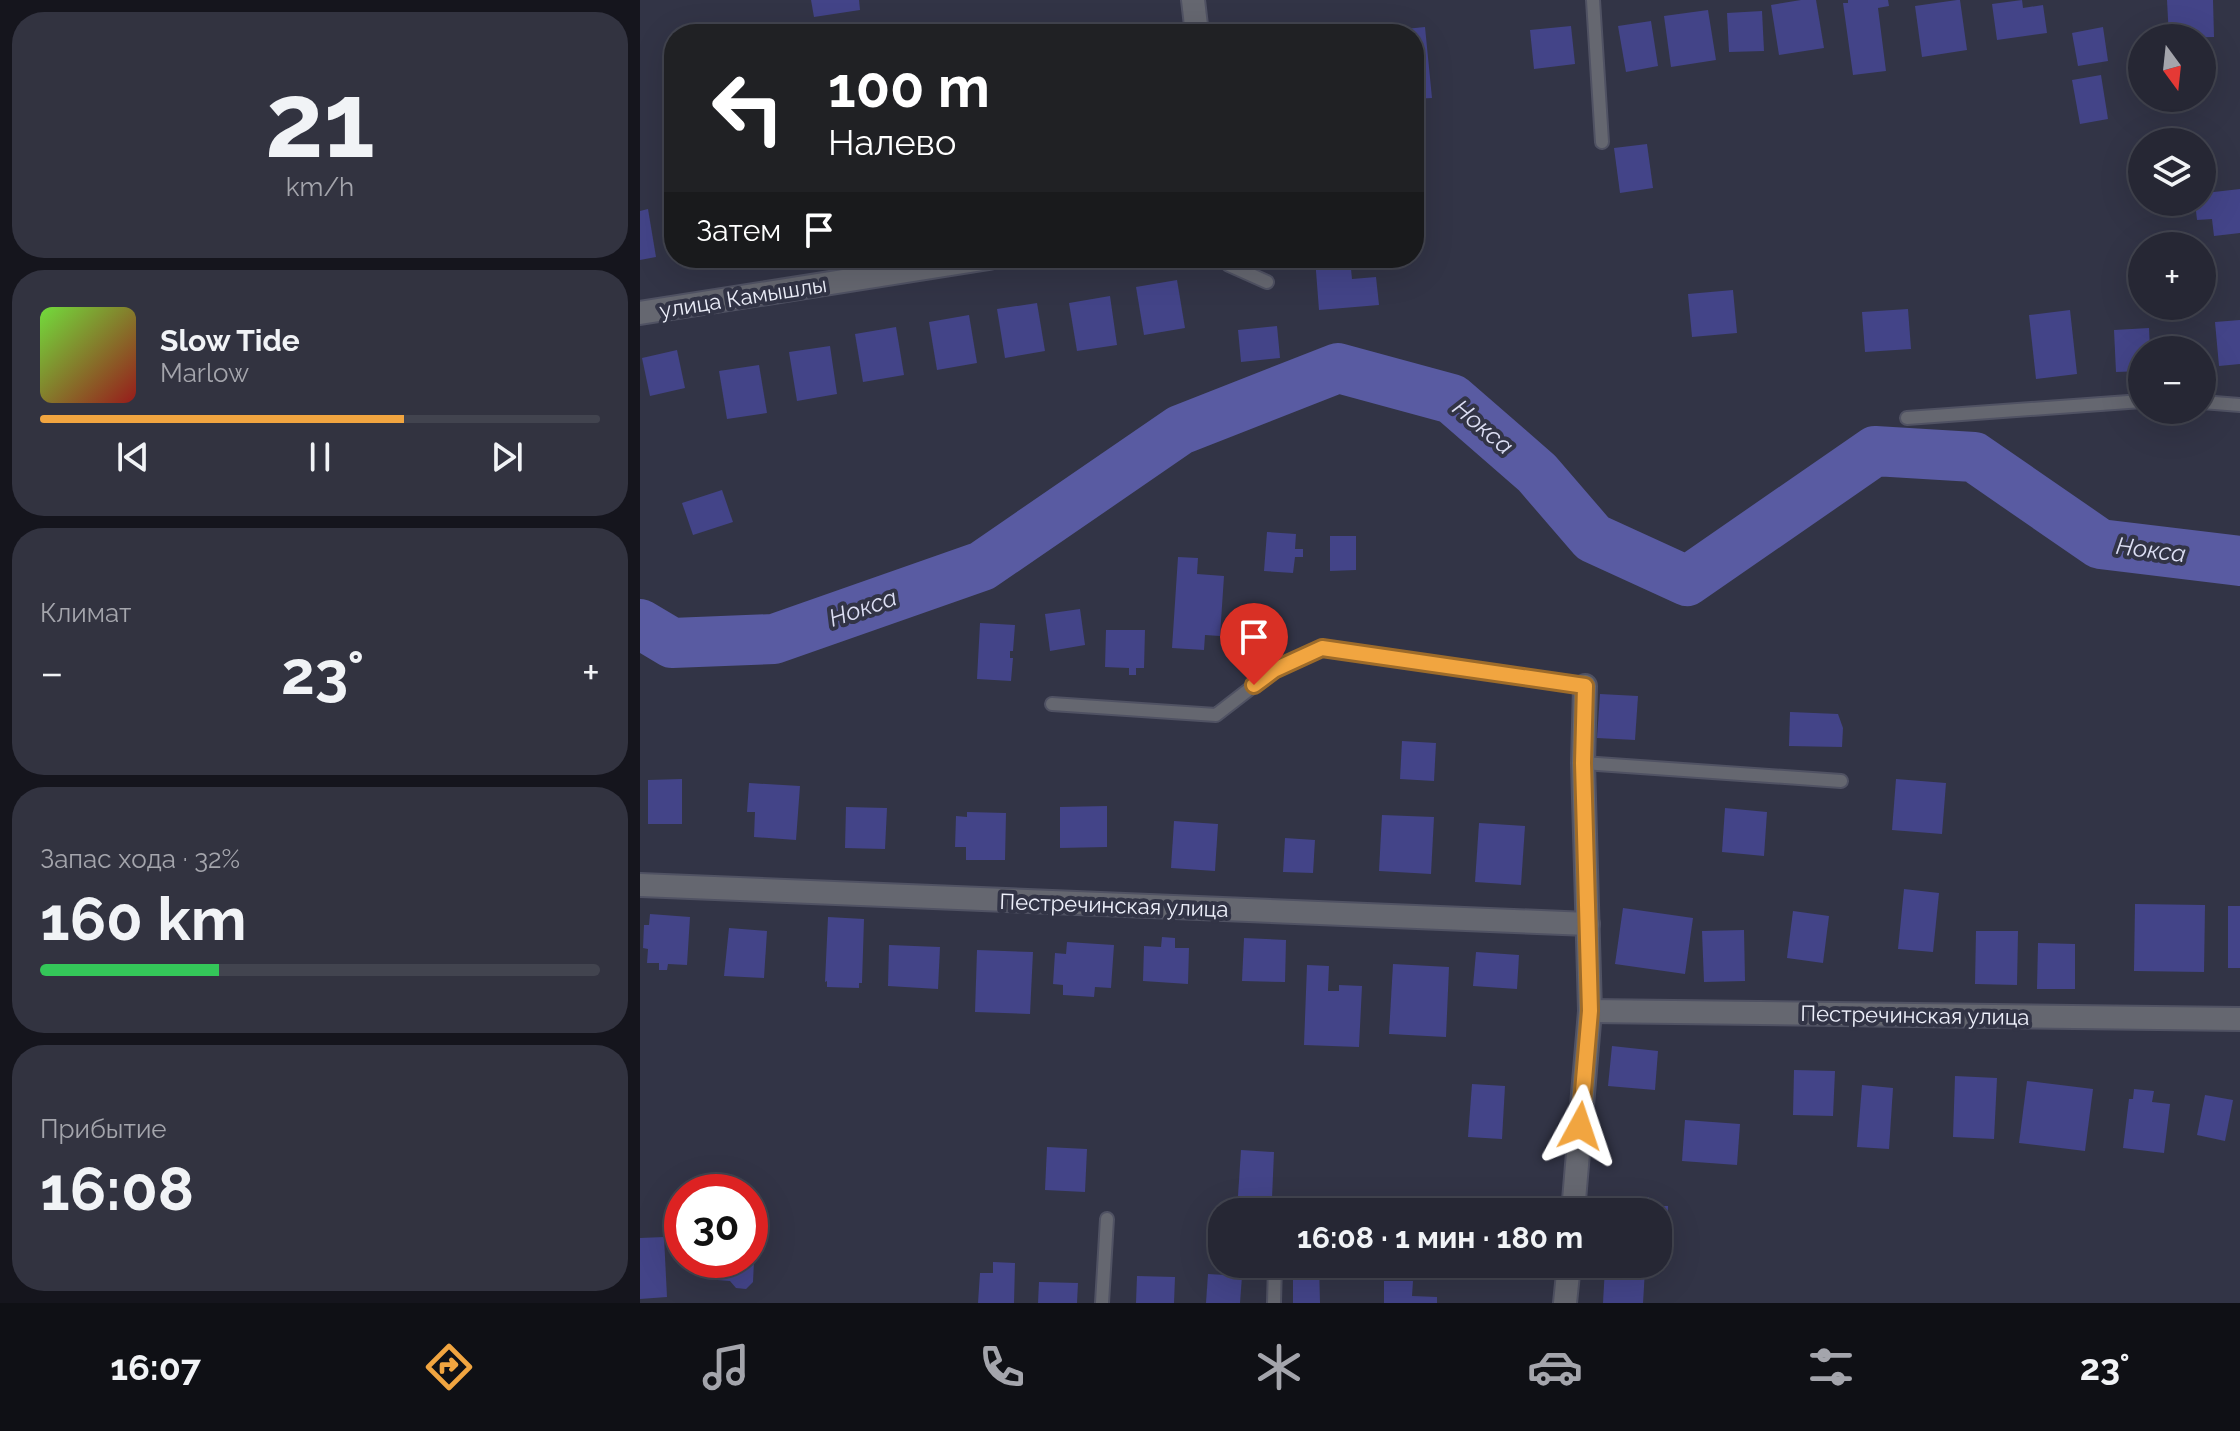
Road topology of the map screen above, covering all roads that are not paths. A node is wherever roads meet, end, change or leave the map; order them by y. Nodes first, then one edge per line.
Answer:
1 (1193, 0) edge
2 (1593, 0) edge
3 (1196, 24) edge
4 (1602, 142) dead end
5 (926, 268) edge
6 (1236, 268) edge
7 (1267, 282) dead end
8 (640, 313) edge
9 (2128, 402) edge
10 (2216, 403) edge
11 (2240, 405) edge
12 (1907, 418) dead end
13 (1585, 686) joint
14 (1052, 704) dead end
15 (1583, 763) junction
16 (1841, 781) dead end
17 (640, 885) edge
18 (1588, 924) junction
19 (1590, 1011) junction
20 (2240, 1019) edge
21 (1574, 1198) edge
22 (1107, 1219) dead end
23 (1275, 1278) edge
24 (1568, 1278) edge
25 (1102, 1303) edge
26 (1274, 1303) edge
27 (1565, 1303) edge

1 - 3 street
2 - 4 lane
5 - 8 street, улица Камышлы
6 - 7 lane
9 - 12 lane
10 - 11 lane
13 - 14 lane
13 - 15 street
15 - 16 lane
15 - 18 street
17 - 18 street, Пестречинская улица
18 - 19 street
19 - 20 street, Пестречинская улица
19 - 21 street
22 - 25 lane
23 - 26 lane
24 - 27 street

